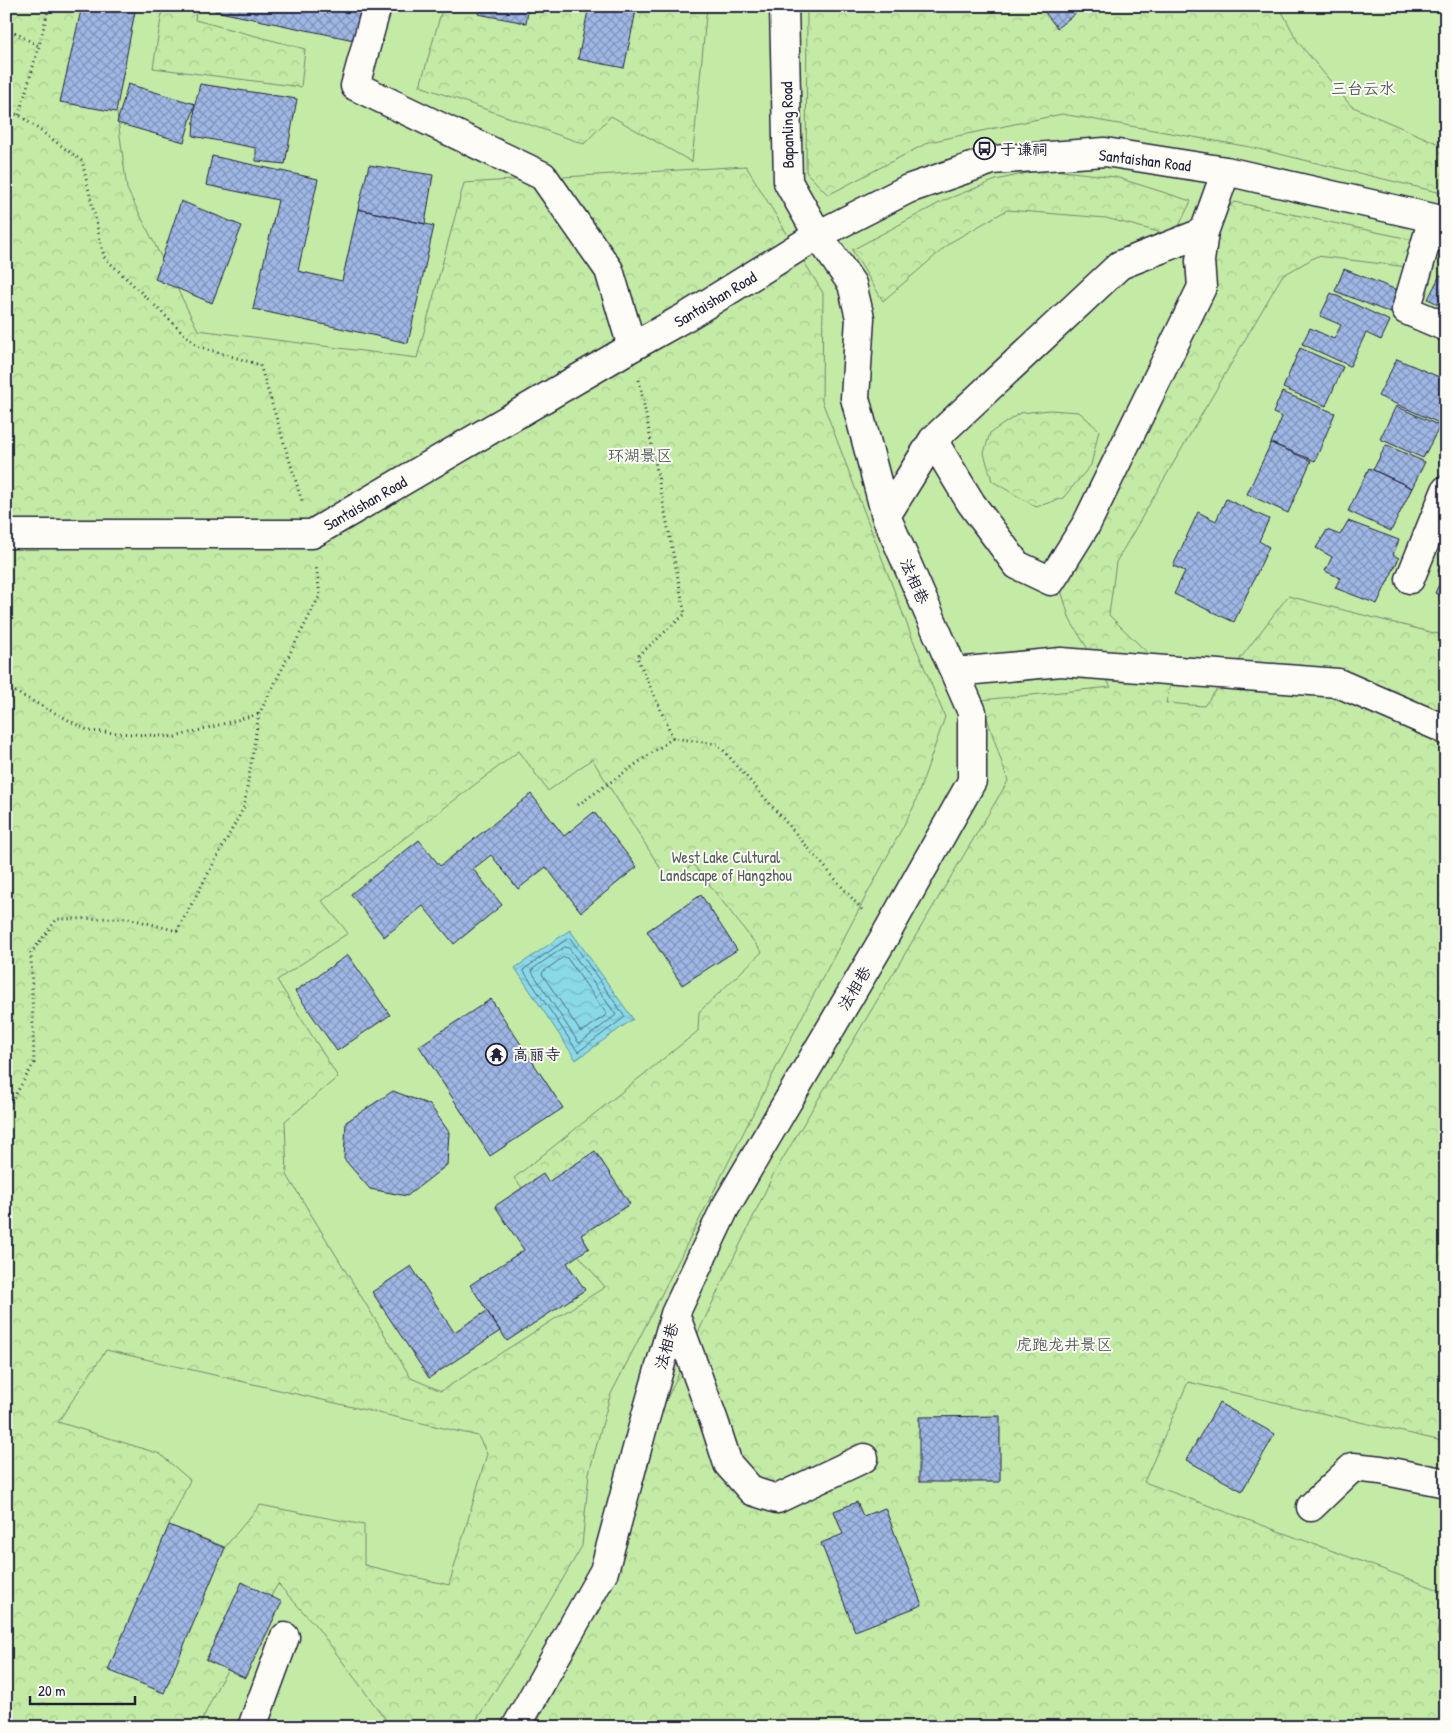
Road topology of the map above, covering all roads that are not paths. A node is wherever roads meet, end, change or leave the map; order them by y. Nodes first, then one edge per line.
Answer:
1 (376, 6) edge
2 (784, 6) edge
3 (1226, 171) junction
4 (1439, 219) edge
5 (1204, 232) junction
6 (818, 235) junction
7 (1446, 327) edge
8 (632, 347) junction
9 (933, 440) junction
10 (1446, 490) edge
11 (886, 516) junction
12 (6, 534) edge
13 (1410, 579) dead end
14 (955, 672) junction
15 (1446, 732) edge
16 (675, 1314) junction
17 (864, 1458) dead end
18 (1446, 1483) edge
19 (1311, 1507) dead end
20 (285, 1637) dead end
21 (252, 1727) edge
22 (516, 1727) edge

1 - 8 street
2 - 6 street, Bapanling Road
3 - 4 street, Santaishan Road
3 - 5 street
3 - 6 street, Santaishan Road
4 - 7 street
5 - 9 street
5 - 9 street
6 - 8 street, Santaishan Road
6 - 11 street, 法相巷
8 - 12 street, Santaishan Road
9 - 11 street
10 - 13 street
11 - 14 street, 法相巷
14 - 15 street
14 - 16 street, 法相巷
16 - 17 street
16 - 22 street, 法相巷
18 - 19 street
20 - 21 street

